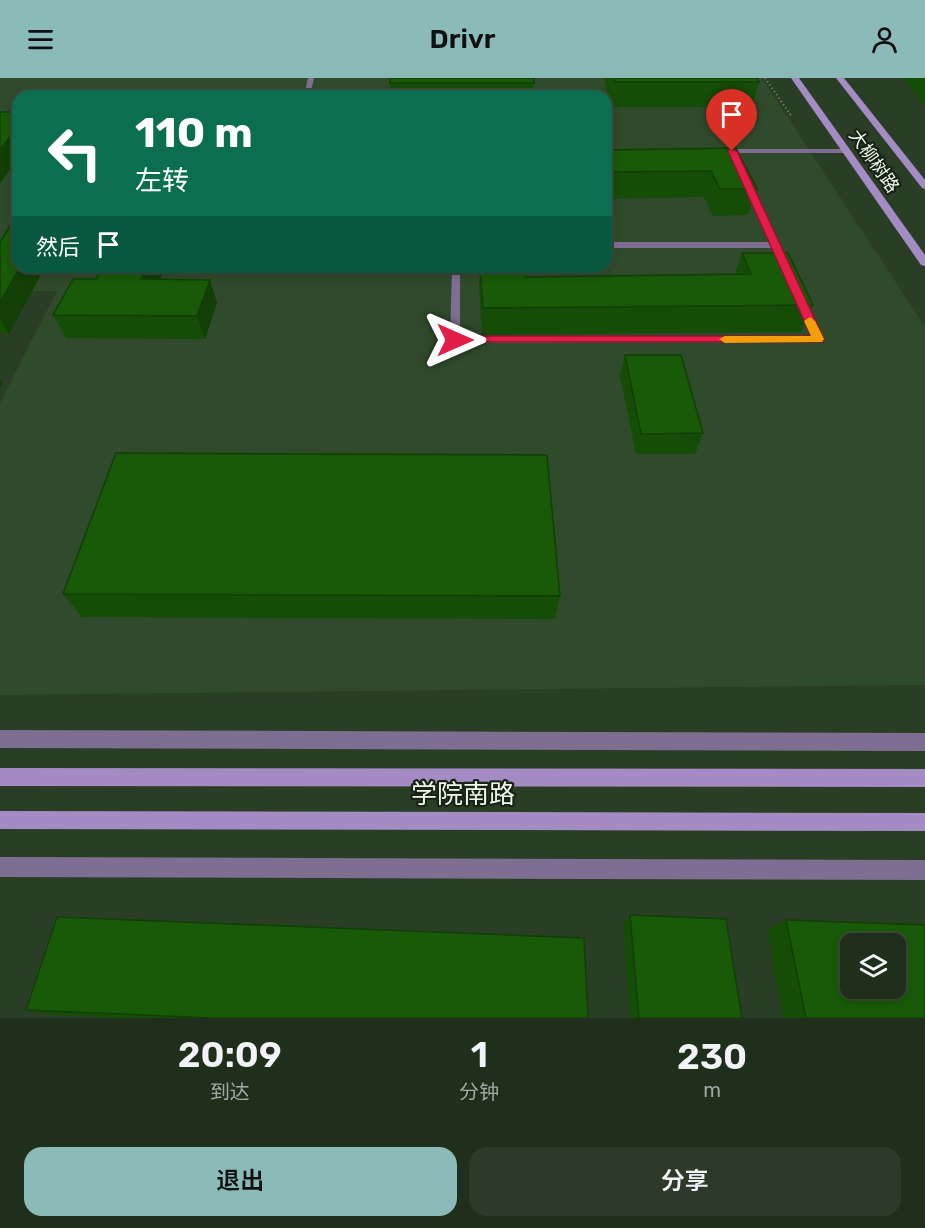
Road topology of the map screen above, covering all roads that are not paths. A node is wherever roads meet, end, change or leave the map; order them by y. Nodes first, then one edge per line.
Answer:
1 (795, 78) edge
2 (840, 78) edge
3 (710, 151) edge
4 (732, 151) junction
5 (847, 151) junction
6 (737, 162) edge
7 (742, 172) edge
8 (925, 186) edge
9 (776, 245) junction
10 (612, 246) edge
11 (925, 262) edge
12 (456, 273) edge
13 (790, 276) edge
14 (799, 297) edge
15 (0, 739) edge
16 (925, 742) edge
17 (0, 777) edge
18 (925, 778) edge
19 (0, 820) edge
20 (925, 822) edge
21 (0, 867) edge
22 (925, 870) edge

1 - 5 main road, 大柳树路
2 - 8 main road, 大柳树路
3 - 4 lane
4 - 5 lane
4 - 6 lane
5 - 11 main road, 大柳树路
7 - 9 lane
9 - 10 lane
9 - 13 lane
12 - 14 lane
15 - 16 street
17 - 18 main road, 学院南路
19 - 20 main road, 学院南路
21 - 22 street

